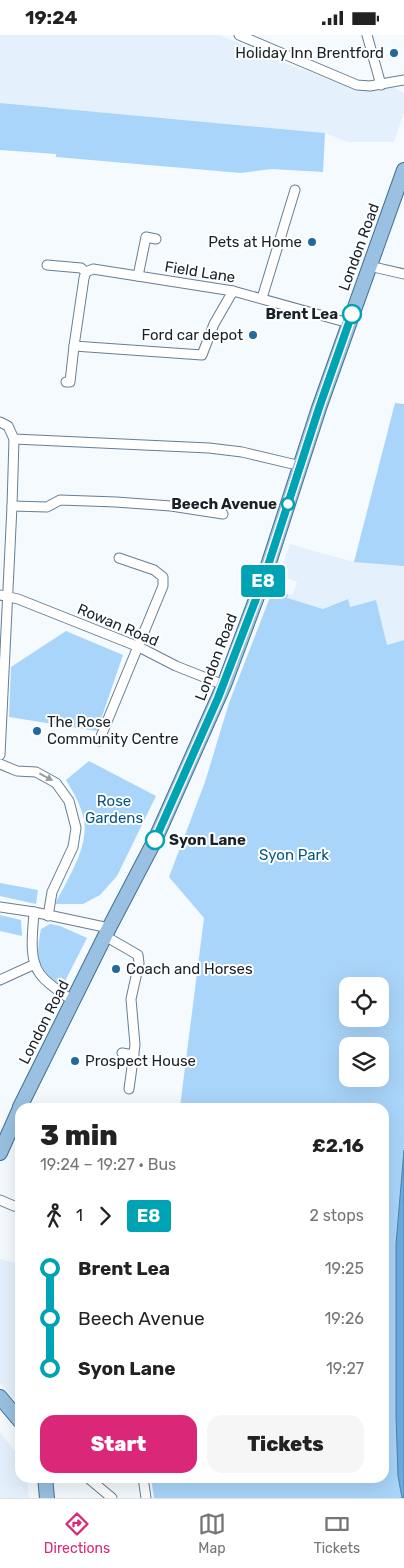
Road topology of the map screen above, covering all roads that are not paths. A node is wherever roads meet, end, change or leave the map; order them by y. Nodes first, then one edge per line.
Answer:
1 (240, 35) edge
2 (367, 35) edge
3 (253, 38) edge
4 (404, 80) edge
5 (380, 85) junction
6 (404, 170) edge
7 (295, 190) dead end
8 (156, 239) dead end
9 (47, 265) dead end
10 (369, 266) junction
11 (86, 272) junction
12 (404, 274) edge
13 (138, 277) junction
14 (233, 291) junction
15 (262, 298) junction
16 (349, 323) junction
17 (74, 346) junction
18 (66, 382) dead end
19 (0, 422) edge
20 (14, 439) junction
21 (301, 467) junction
22 (12, 507) junction
23 (223, 514) dead end
24 (119, 558) dead end
25 (4, 596) edge
26 (138, 647) junction
27 (224, 685) junction
28 (99, 741) dead end
29 (0, 755) edge
30 (0, 763) edge
31 (0, 907) edge
32 (34, 912) junction
33 (48, 916) junction
34 (107, 932) junction
35 (35, 964) junction
36 (0, 980) edge
37 (73, 1001) junction
38 (122, 1053) dead end
39 (134, 1055) junction
40 (129, 1089) dead end
41 (22, 1103) edge
42 (15, 1119) edge
43 (0, 1153) edge
44 (0, 1200) edge
45 (15, 1206) edge
46 (0, 1397) edge
47 (15, 1415) edge
48 (46, 1483) edge
49 (94, 1483) edge
50 (144, 1483) edge
51 (47, 1498) edge
52 (112, 1498) edge
53 (146, 1498) edge

1 - 3 street
2 - 5 street
3 - 5 street
4 - 5 street
6 - 10 main road, London Road
7 - 15 street
8 - 13 street
9 - 11 street, Field Lane
10 - 12 street
10 - 16 main road, London Road
11 - 13 street, Field Lane
11 - 17 street
13 - 14 street, Field Lane
14 - 15 street, Field Lane
14 - 17 street
15 - 16 street, Field Lane
16 - 21 main road, London Road
17 - 18 street
19 - 20 street
20 - 21 street
20 - 22 street
21 - 27 main road, London Road
22 - 23 street
22 - 25 street
24 - 26 street
25 - 26 street, Rowan Road
25 - 29 street
26 - 27 street, Rowan Road
26 - 28 street
27 - 34 main road, London Road
30 -> 33 street
31 - 32 street
32 - 33 street
32 - 35 street
33 - 34 street
34 - 37 main road, London Road
34 - 39 street
35 - 36 street
35 - 37 street
37 - 41 main road, London Road
38 - 39 street
39 - 40 street
42 - 43 main road, London Road
44 - 45 street
46 - 47 main road
48 - 51 main road
49 - 52 street
50 - 53 street

